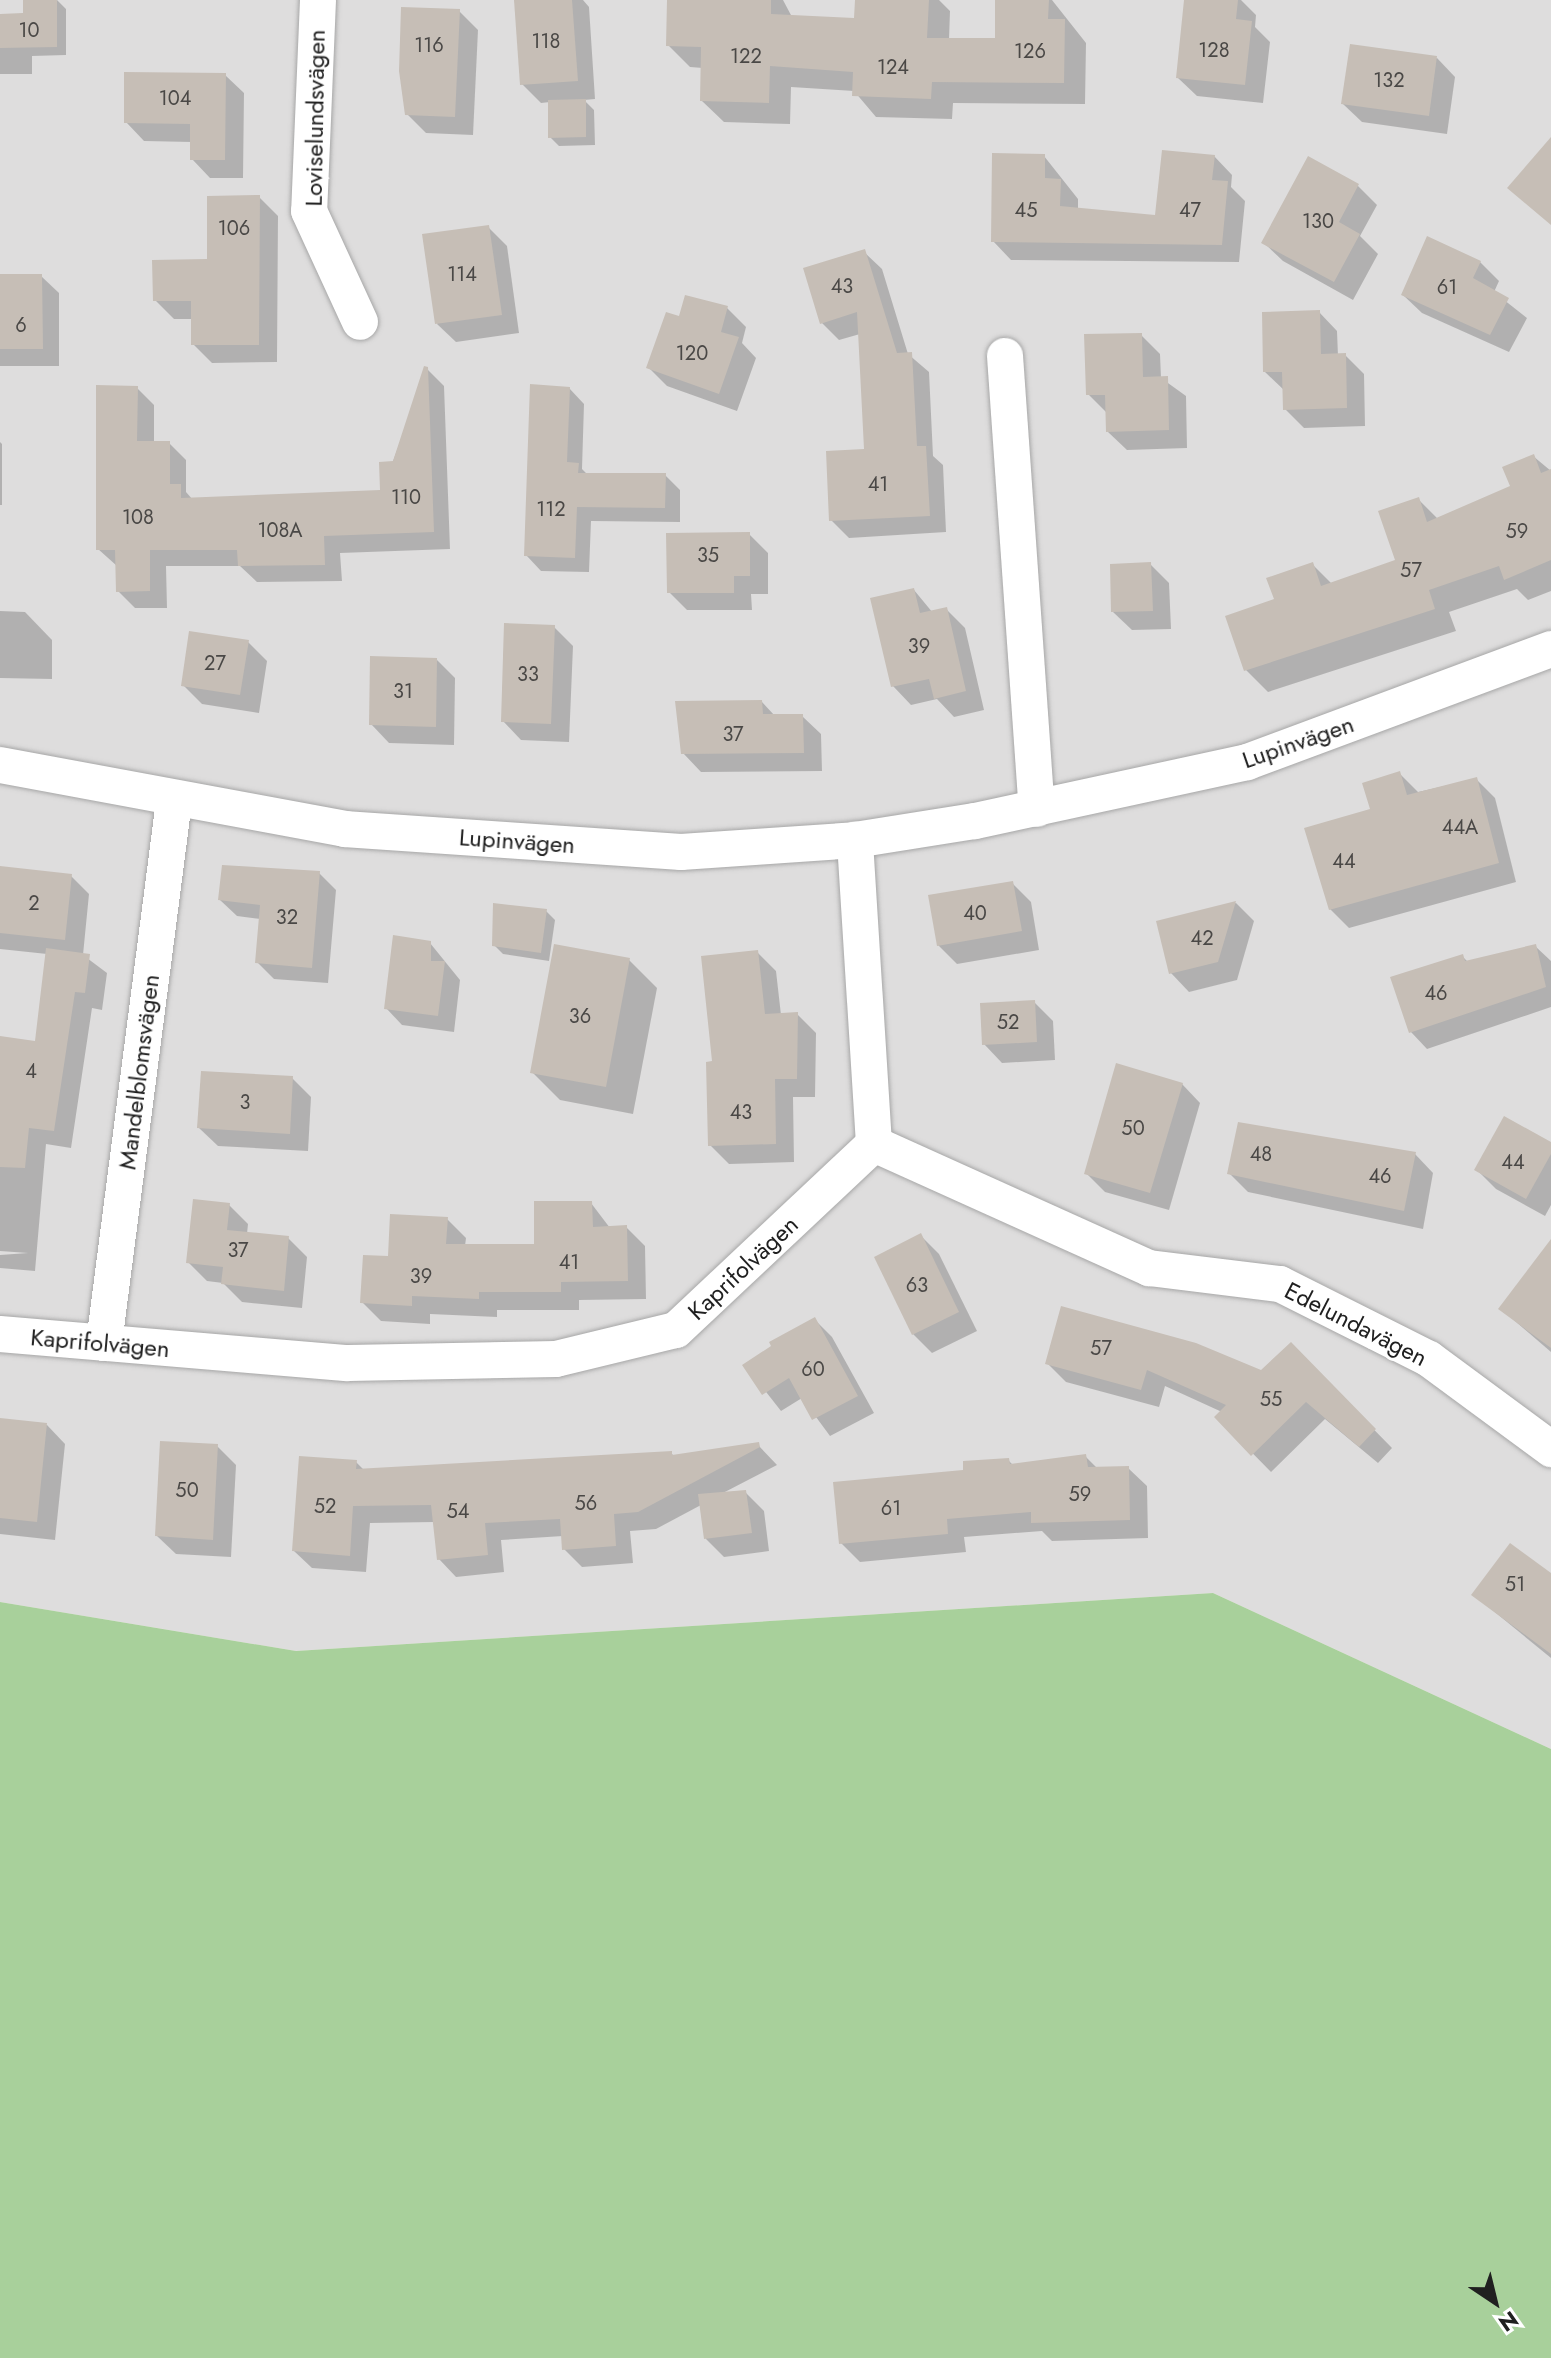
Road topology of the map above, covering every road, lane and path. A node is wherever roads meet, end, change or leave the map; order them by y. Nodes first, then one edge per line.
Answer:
1 (318, 0) edge
2 (360, 322) dead end
3 (1005, 356) dead end
4 (1551, 649) edge
5 (0, 765) edge
6 (174, 801) junction
7 (1037, 809) junction
8 (855, 840) junction
9 (874, 1144) junction
10 (0, 1334) edge
11 (104, 1343) junction
12 (1551, 1449) edge

1 - 2 street, Loviselundsvägen
3 - 7 street
4 - 7 street, Lupinvägen
5 - 6 street, Lupinvägen
6 - 8 street, Lupinvägen
6 - 11 street, Mandelblomsvägen
7 - 8 street, Lupinvägen
8 - 9 street
9 - 11 street, Kaprifolvägen
9 - 12 street, Edelundavägen
10 - 11 street, Kaprifolvägen

